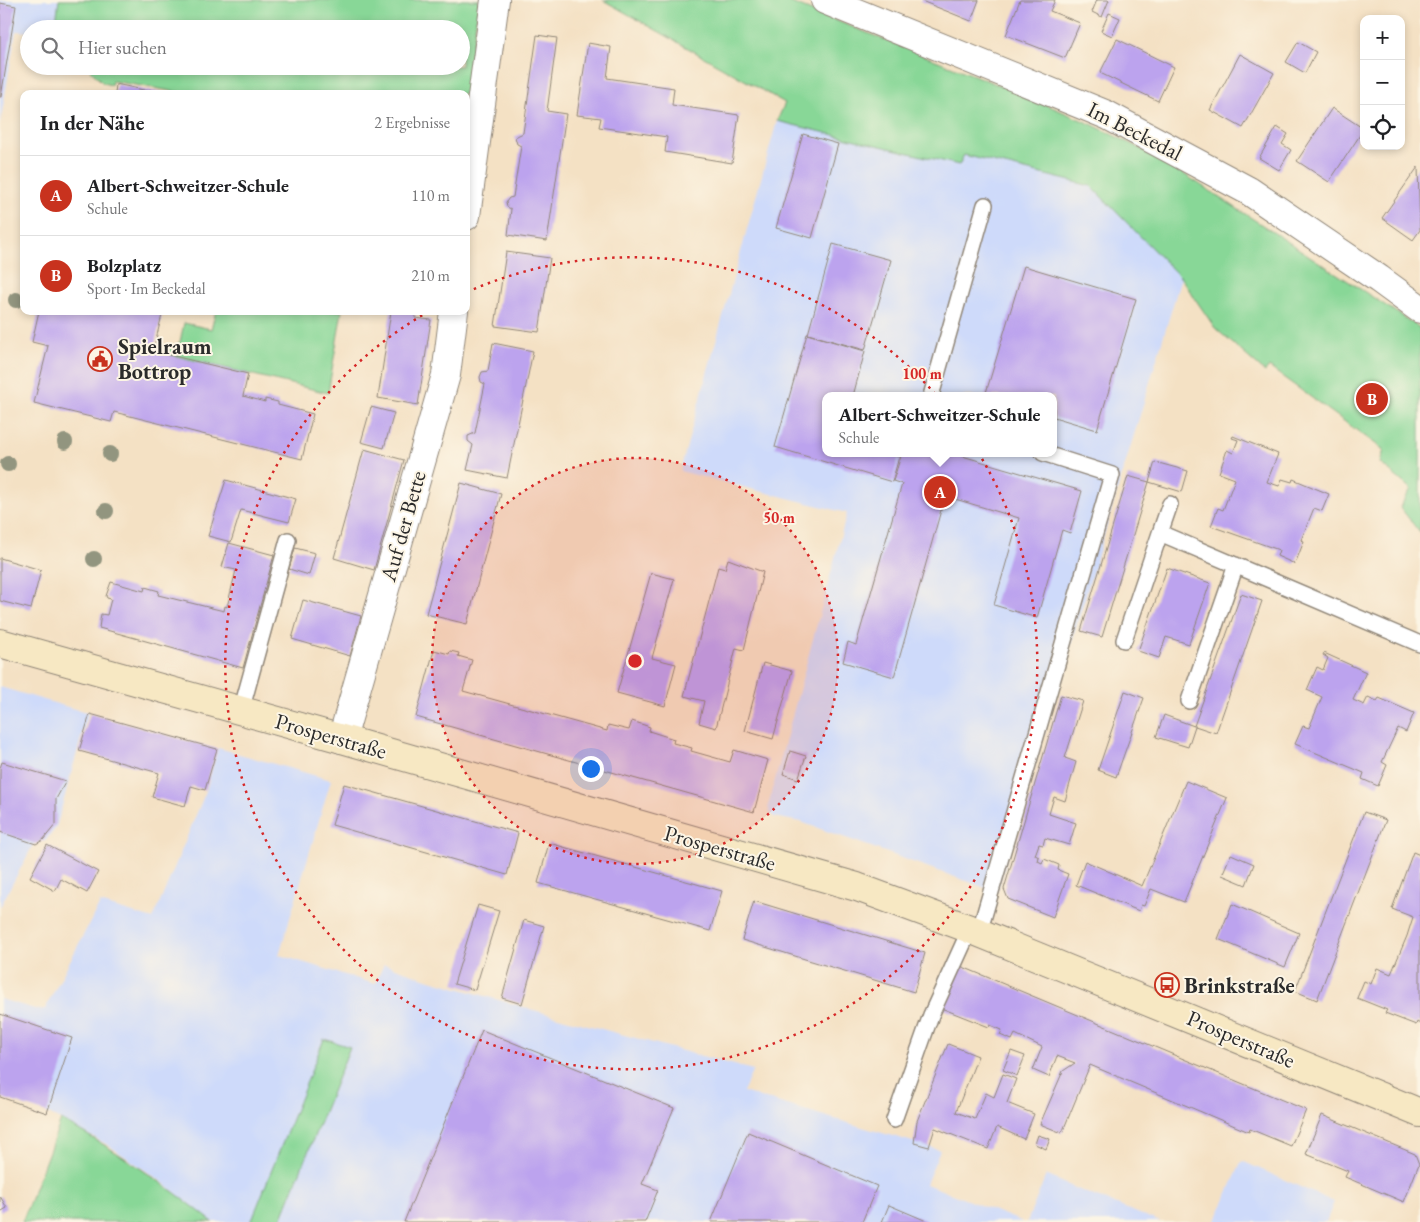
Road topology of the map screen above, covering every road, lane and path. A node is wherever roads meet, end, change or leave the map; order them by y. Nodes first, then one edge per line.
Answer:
1 (495, 0) edge
2 (824, 0) edge
3 (470, 186) edge
4 (985, 205) dead end
5 (1420, 309) edge
6 (454, 315) edge
7 (932, 392) edge
8 (1056, 457) edge
9 (1170, 504) dead end
10 (1160, 533) junction
11 (288, 540) dead end
12 (1236, 565) junction
13 (1124, 640) dead end
14 (0, 643) edge
15 (1420, 644) edge
16 (1189, 701) dead end
17 (241, 712) junction
18 (342, 739) junction
19 (975, 931) junction
20 (1420, 1113) edge
21 (894, 1120) dead end

1 - 3 street
2 - 5 street, Im Beckedal
4 - 7 lane
6 - 18 street, Auf der Bette
8 - 19 lane
9 - 10 lane
10 - 12 lane
10 - 13 lane
11 - 17 lane
12 - 15 lane
12 - 16 lane
14 - 17 main road, Prosperstraße
17 - 18 main road, Prosperstraße
18 - 19 main road, Prosperstraße
19 - 20 main road, Prosperstraße
19 - 21 lane

